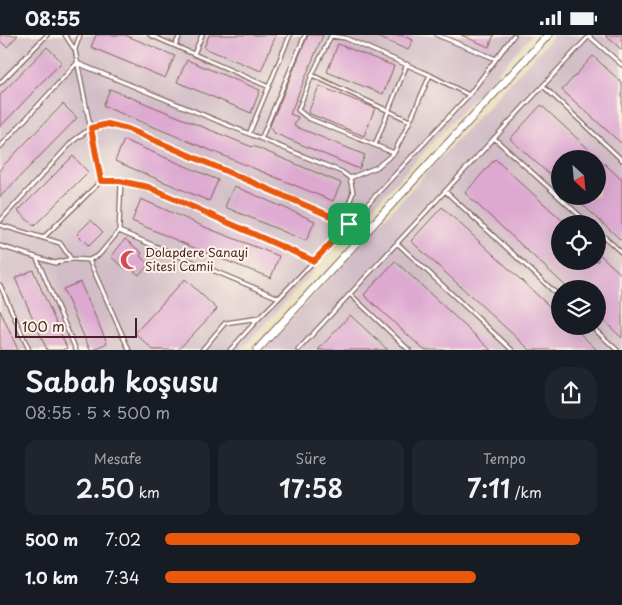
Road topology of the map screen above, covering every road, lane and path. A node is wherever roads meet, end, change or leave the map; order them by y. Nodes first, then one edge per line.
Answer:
1 (46, 35) edge
2 (65, 35) edge
3 (80, 35) edge
4 (150, 35) edge
5 (180, 35) edge
6 (202, 35) edge
7 (290, 35) edge
8 (305, 35) edge
9 (437, 35) edge
10 (514, 35) edge
11 (548, 35) edge
12 (590, 35) edge
13 (175, 46) junction
14 (75, 50) junction
15 (194, 54) junction
16 (496, 59) junction
17 (78, 63) junction
18 (407, 64) junction
19 (622, 65) edge
20 (312, 75) junction
21 (430, 75) junction
22 (0, 83) edge
23 (543, 86) junction
24 (269, 87) junction
25 (469, 95) junction
26 (388, 111) junction
27 (410, 121) junction
28 (91, 128) junction
29 (249, 134) junction
30 (494, 138) junction
31 (261, 139) junction
32 (375, 145) junction
33 (0, 147) edge
34 (394, 153) junction
35 (622, 159) edge
36 (350, 178) junction
37 (101, 181) junction
38 (120, 181) junction
39 (446, 191) junction
40 (579, 215) edge
41 (0, 221) edge
42 (349, 224) junction
43 (0, 225) edge
44 (119, 231) junction
45 (43, 238) junction
46 (606, 238) edge
47 (397, 243) junction
48 (0, 246) edge
49 (622, 253) edge
50 (37, 259) junction
51 (71, 259) junction
52 (89, 260) junction
53 (314, 261) junction
54 (0, 285) edge
55 (551, 289) edge
56 (350, 294) junction
57 (279, 299) junction
58 (259, 318) junction
59 (601, 335) edge
60 (301, 349) edge
61 (30, 350) edge
62 (76, 350) edge
63 (129, 350) edge
64 (202, 350) edge
65 (230, 350) edge
66 (257, 350) edge
67 (409, 350) edge
68 (512, 350) edge
69 (617, 350) edge

1 - 22 lane
2 - 14 lane
3 - 14 lane
4 - 13 lane
5 - 13 lane
6 - 15 lane
7 - 24 lane
8 - 31 lane
9 - 16 lane
10 - 16 lane
11 - 66 street
12 - 19 lane
12 - 23 lane
13 - 15 lane
14 - 17 lane
15 - 24 lane
16 - 25 lane
17 - 28 lane
17 - 29 lane
17 - 33 lane
18 - 20 lane
18 - 21 lane
18 - 26 lane
20 - 26 lane
20 - 32 lane
21 - 25 lane
21 - 27 lane
23 - 30 lane
23 - 35 lane
24 - 29 lane
25 - 42 lane
26 - 27 lane
26 - 32 lane
27 - 34 lane
28 - 37 lane
28 - 41 lane
28 - 42 lane
29 - 31 lane
30 - 39 lane
30 - 40 lane
31 - 36 lane
32 - 34 lane
34 - 36 lane
36 - 42 lane
37 - 38 lane
37 - 45 lane
38 - 44 lane
38 - 53 lane
39 - 47 lane
39 - 55 lane
42 - 53 lane
43 - 45 lane
44 - 52 lane
44 - 57 lane
45 - 51 lane
46 - 49 lane
47 - 56 lane
47 - 68 lane
48 - 50 lane
50 - 51 lane
50 - 62 lane
51 - 52 lane
52 - 63 lane
53 - 57 lane
54 - 61 lane
56 - 60 lane
56 - 67 lane
57 - 58 lane
58 - 64 lane
58 - 65 lane
59 - 69 lane

